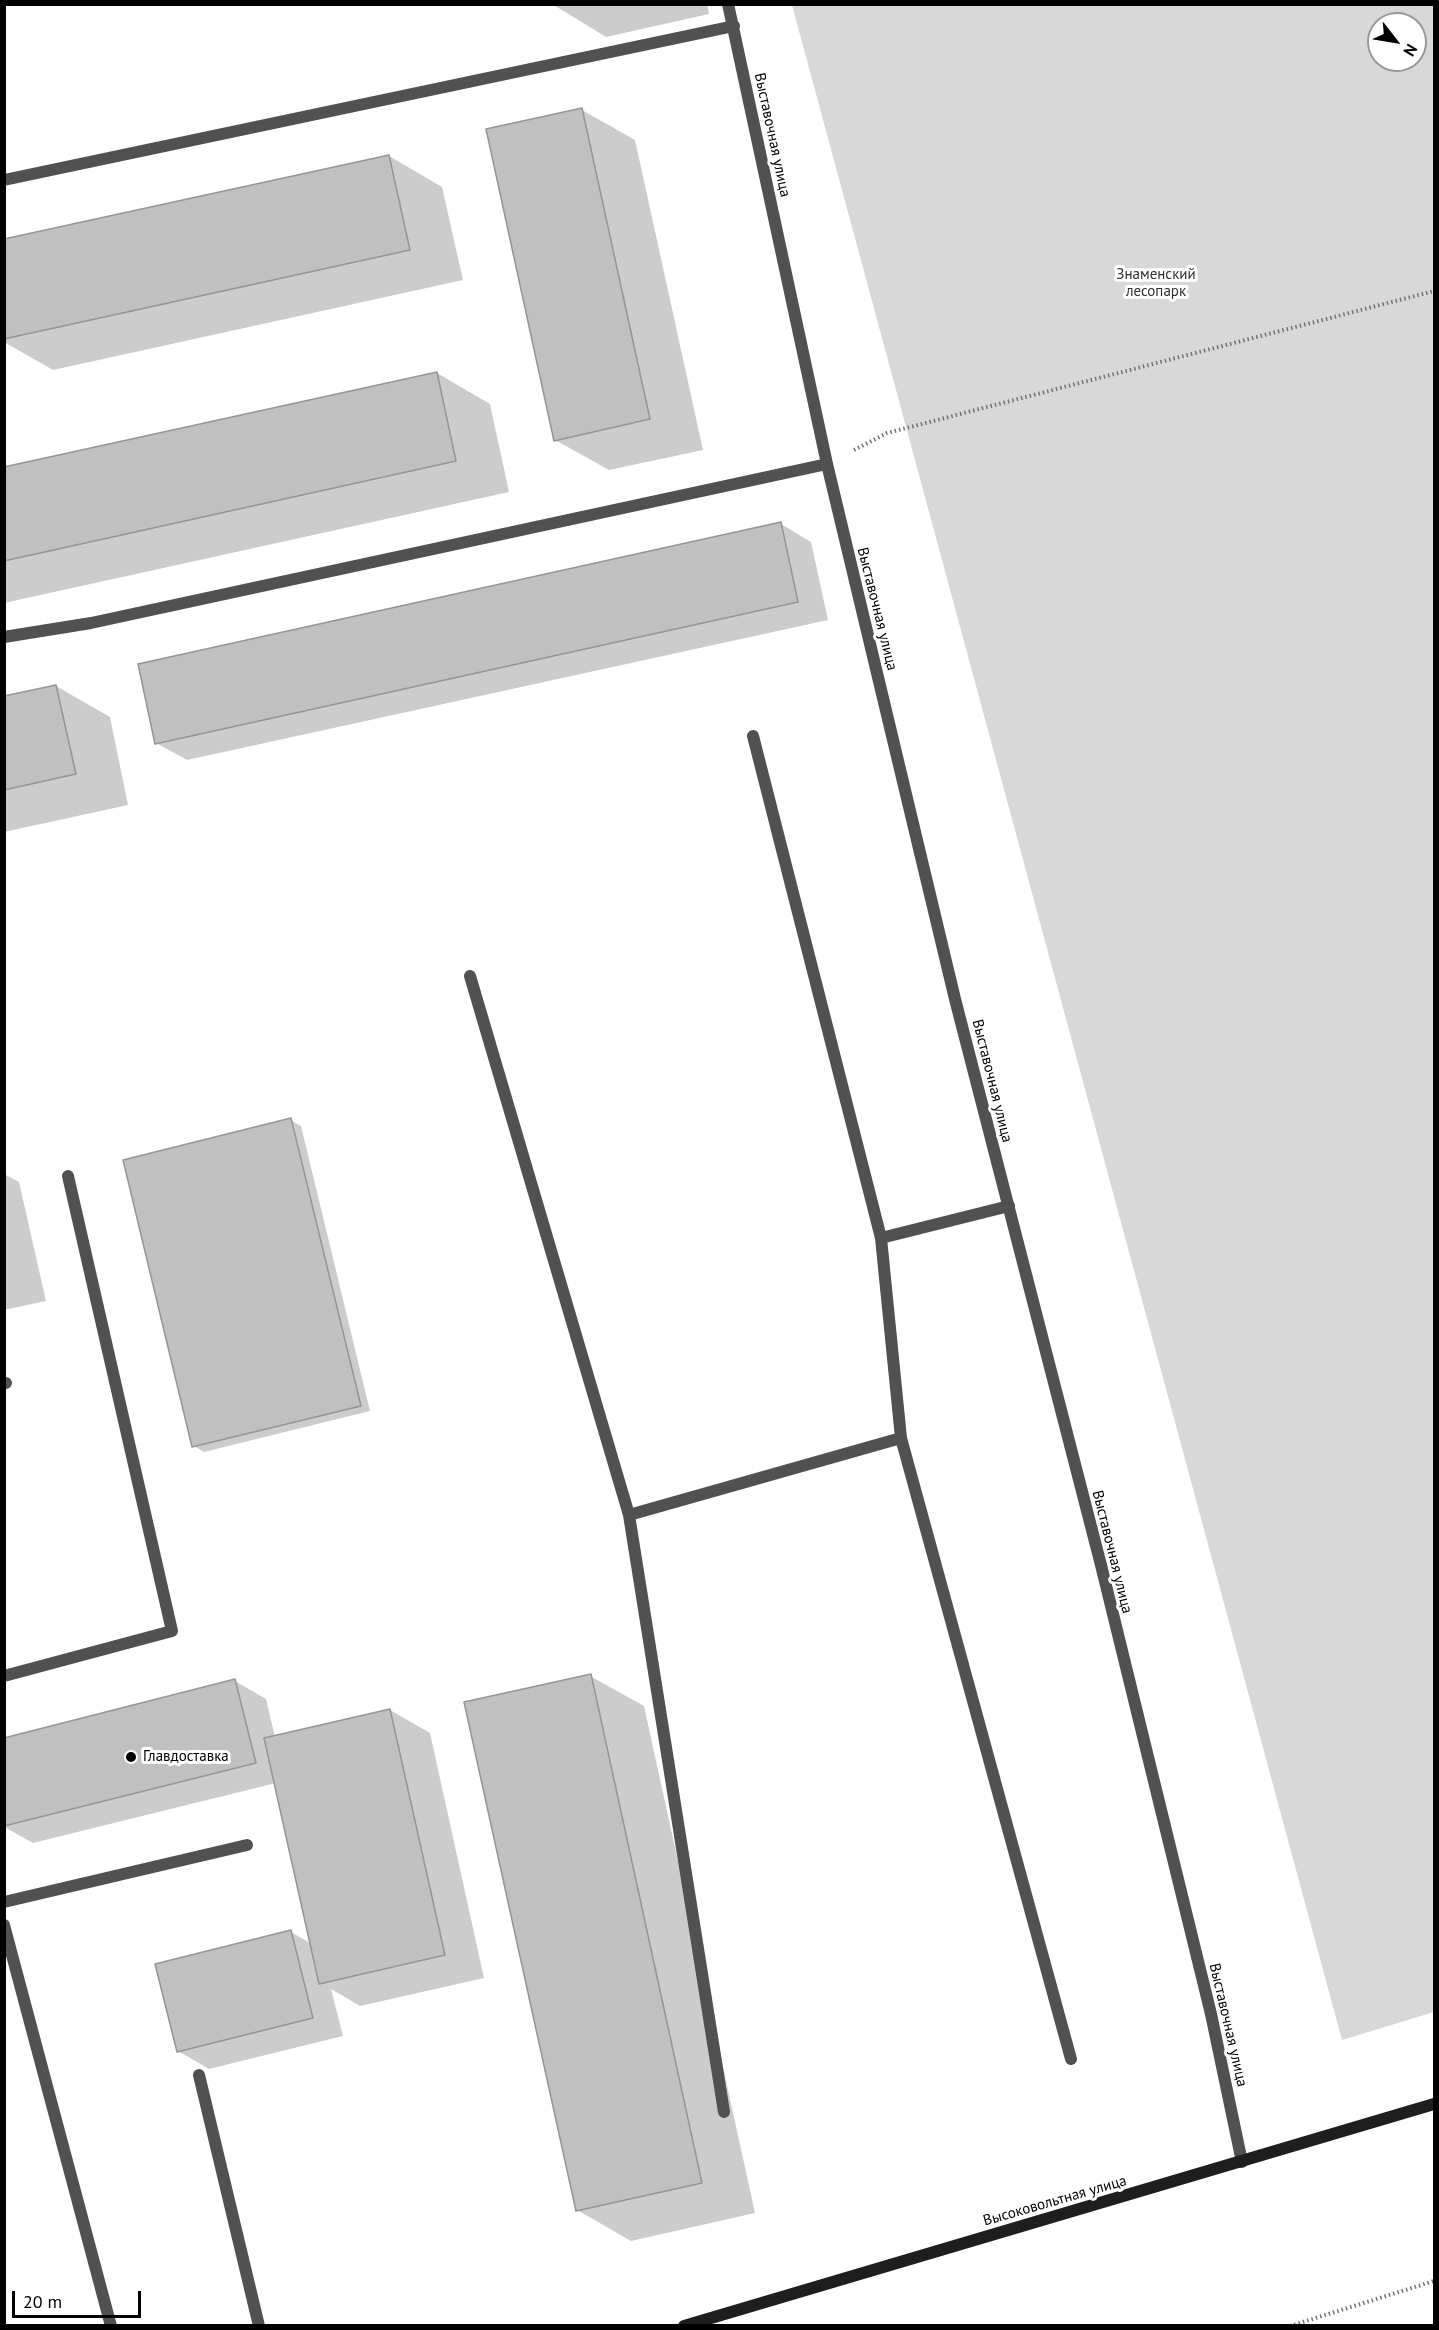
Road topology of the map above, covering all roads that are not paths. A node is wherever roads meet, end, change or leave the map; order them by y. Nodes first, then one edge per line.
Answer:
1 (728, 4) edge
2 (734, 26) junction
3 (4, 180) edge
4 (827, 464) junction
5 (4, 637) edge
6 (753, 736) dead end
7 (470, 976) dead end
8 (68, 1176) dead end
9 (1009, 1206) junction
10 (881, 1238) junction
11 (902, 1438) junction
12 (629, 1515) junction
13 (4, 1676) edge
14 (247, 1845) dead end
15 (4, 1902) edge
16 (4, 1924) edge
17 (1071, 2059) dead end
18 (200, 2076) dead end
19 (1434, 2104) edge
20 (724, 2112) dead end
21 (1242, 2162) junction
22 (111, 2325) edge
23 (259, 2325) edge
24 (684, 2325) edge

1 - 2 street, Выставочная улица
2 - 3 street
2 - 4 street, Выставочная улица
4 - 5 street
4 - 9 street, Выставочная улица
6 - 10 street
7 - 12 street
8 - 13 street
9 - 10 street
9 - 21 street, Выставочная улица
10 - 11 street
11 - 12 street
11 - 17 street
12 - 20 street
14 - 15 street
16 - 22 street
18 - 23 street
19 - 21 main road, Высоковольтная улица
21 - 24 main road, Высоковольтная улица

